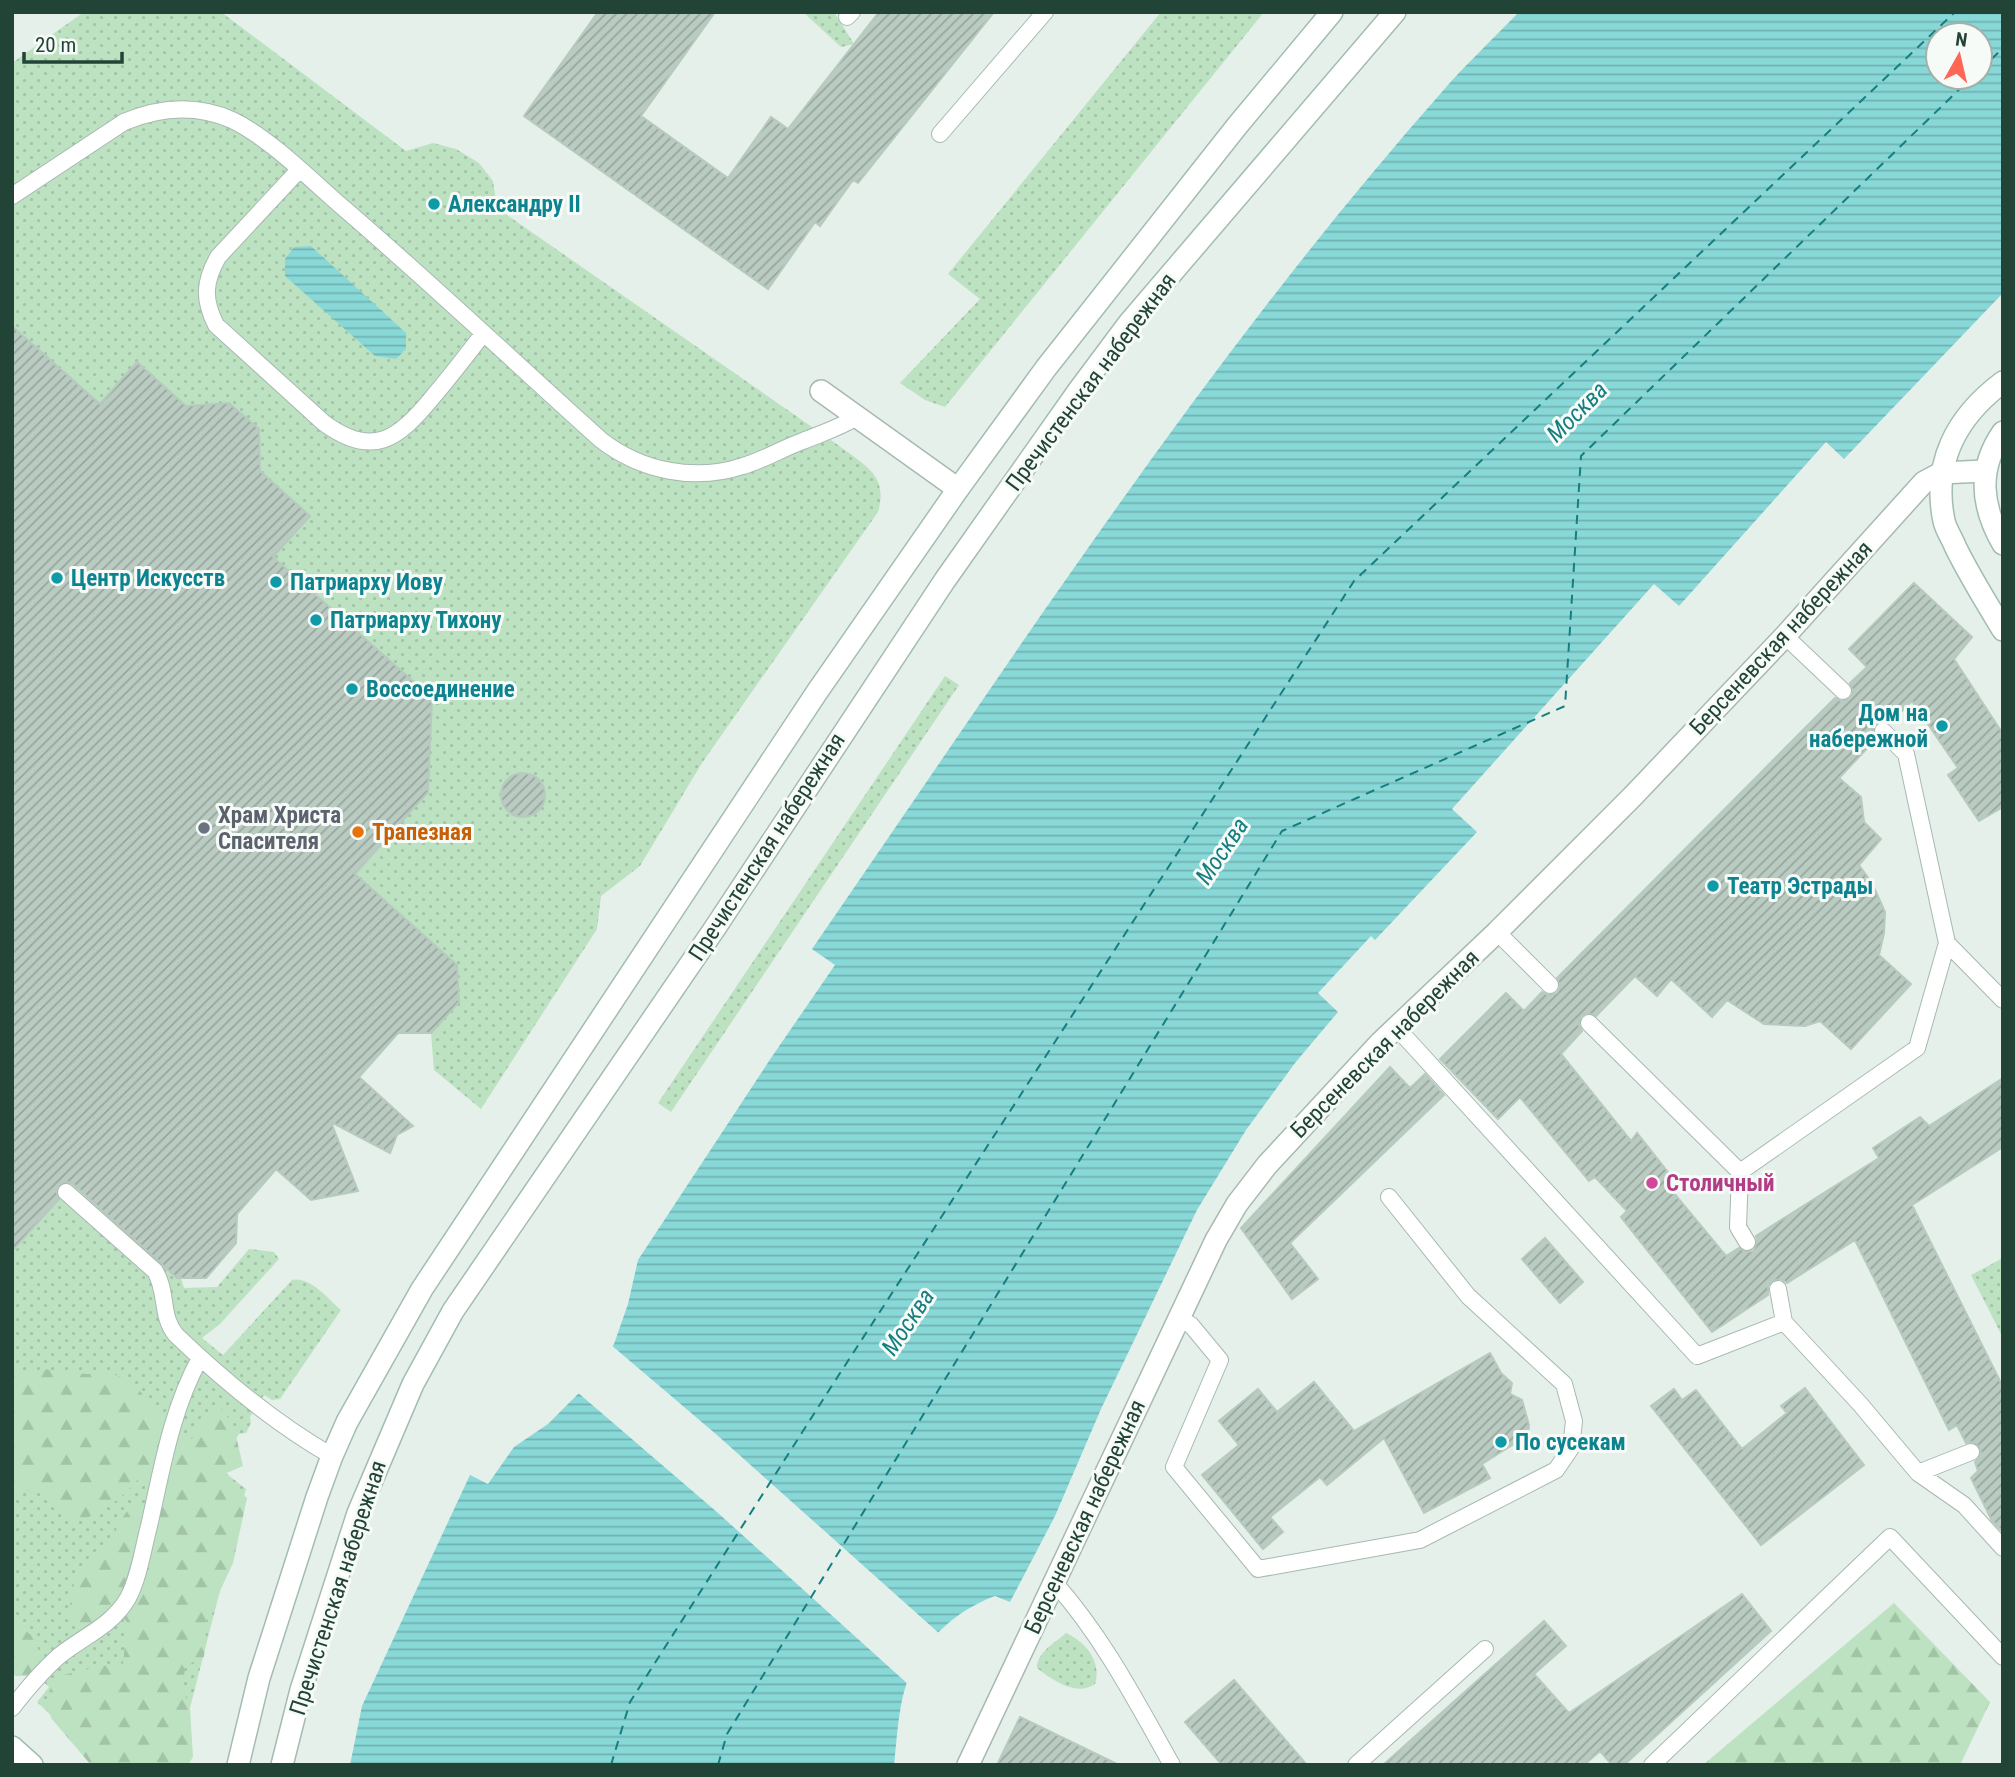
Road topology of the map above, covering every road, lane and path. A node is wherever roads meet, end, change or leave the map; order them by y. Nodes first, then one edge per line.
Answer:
1 (1332, 12) edge
2 (1395, 12) edge
3 (1041, 13) edge
4 (940, 134) dead end
5 (299, 170) junction
6 (12, 196) edge
7 (483, 334) junction
8 (2003, 382) edge
9 (821, 391) dead end
10 (857, 416) junction
11 (2003, 432) edge
12 (1984, 471) junction
13 (1941, 473) junction
14 (958, 489) junction
15 (2003, 544) edge
16 (2003, 630) edge
17 (1785, 636) junction
18 (1843, 691) dead end
19 (1883, 731) dead end
20 (1497, 932) junction
21 (1947, 943) junction
22 (1550, 985) dead end
23 (2003, 1000) edge
24 (1589, 1023) dead end
25 (1396, 1027) junction
26 (1740, 1172) junction
27 (66, 1192) dead end
28 (1389, 1197) dead end
29 (1747, 1242) dead end
30 (1777, 1289) dead end
31 (1178, 1319) junction
32 (1784, 1322) junction
33 (200, 1358) junction
34 (1971, 1452) dead end
35 (332, 1457) junction
36 (1919, 1473) junction
37 (2003, 1548) edge
38 (1054, 1582) junction
39 (1485, 1648) dead end
40 (2003, 1657) edge
41 (12, 1708) edge
42 (12, 1746) edge
43 (32, 1765) edge
44 (238, 1765) edge
45 (282, 1765) edge
46 (968, 1765) edge
47 (1172, 1765) edge
48 (1356, 1765) edge
49 (1652, 1765) edge

1 - 14 main road, Пречистенская набережная
2 - 45 main road, Пречистенская набережная
3 - 4 lane
5 - 6 lane
5 - 7 lane
5 - 7 lane
7 - 10 lane
8 - 13 main road
9 - 10 main road
10 - 14 main road
11 - 12 main road
12 - 13 main road
12 - 15 main road
13 - 16 main road
13 - 17 main road, Берсеневская набережная
14 - 35 main road, Пречистенская набережная
17 - 18 lane
17 - 20 main road, Берсеневская набережная
19 - 21 lane
20 - 22 lane
20 - 25 main road, Берсеневская набережная
21 - 23 lane
21 - 26 lane
24 - 26 lane
25 - 31 main road, Берсеневская набережная
25 - 32 lane
26 - 29 lane
27 - 33 lane
28 - 31 lane
30 - 32 lane
31 - 38 main road, Берсеневская набережная
32 - 36 lane
33 - 35 lane
33 - 41 lane
34 - 36 lane
35 - 44 main road, Пречистенская набережная
36 - 37 lane
38 - 46 main road, Берсеневская набережная
38 - 47 lane
39 - 48 lane
40 - 49 lane
42 - 43 main road

